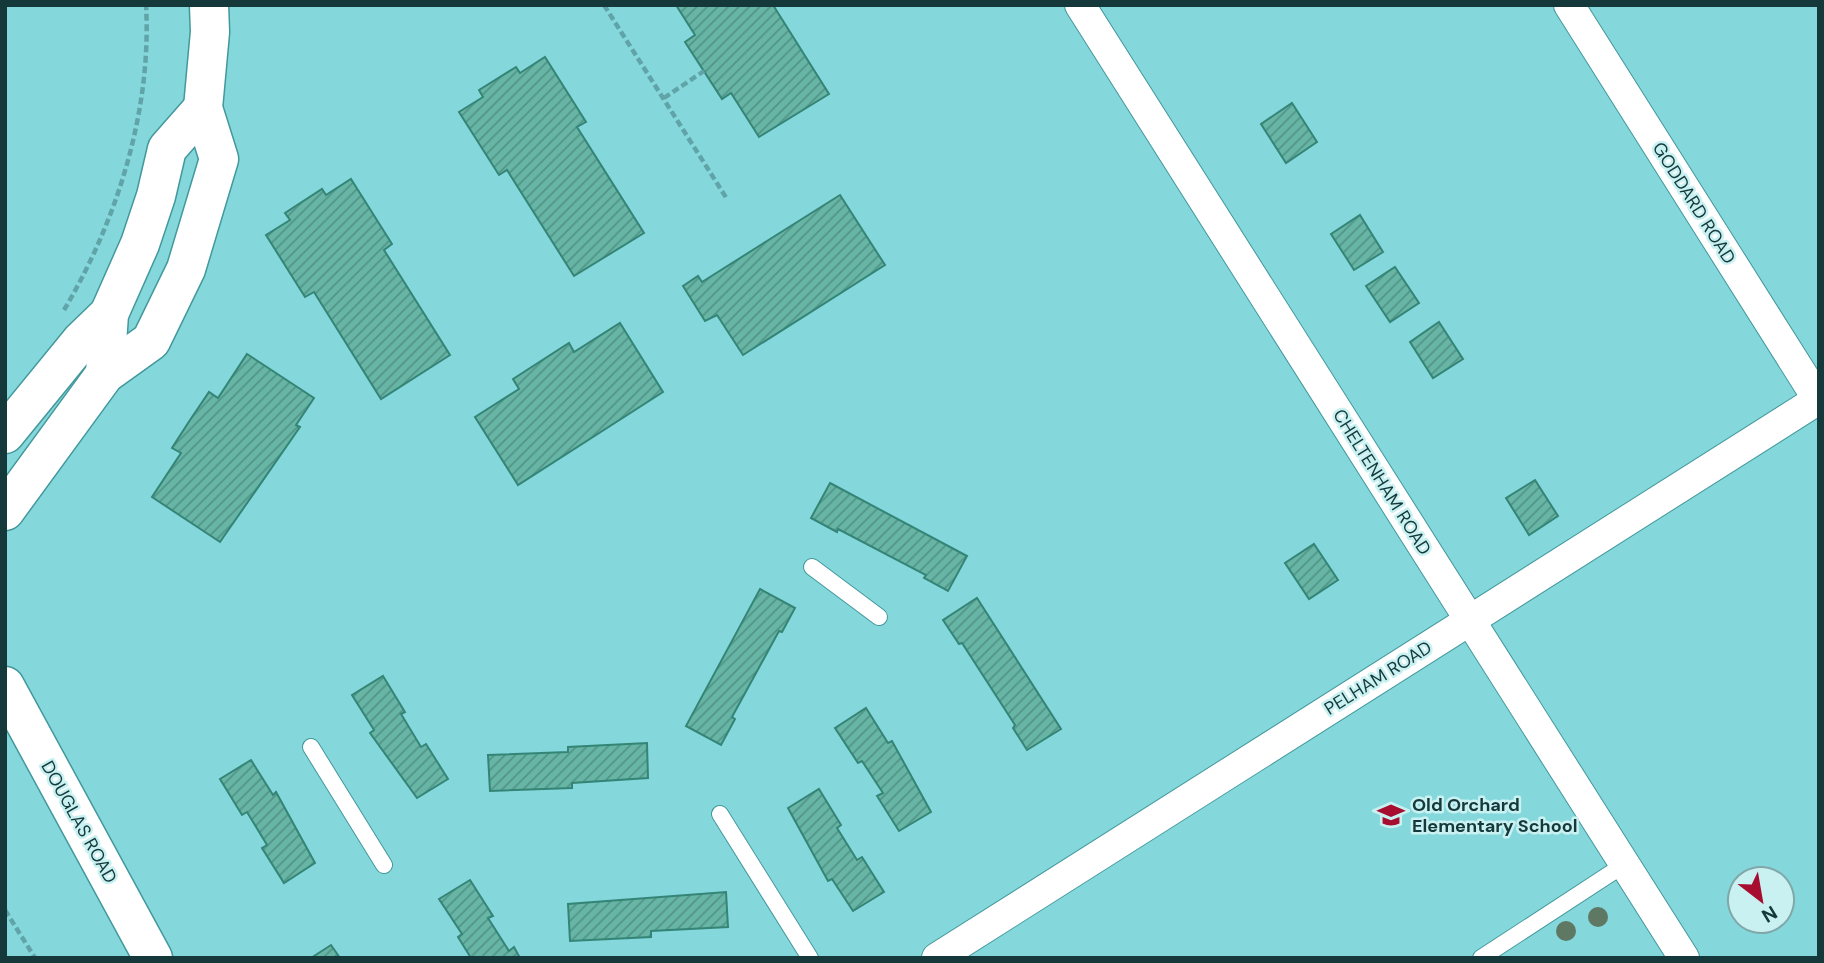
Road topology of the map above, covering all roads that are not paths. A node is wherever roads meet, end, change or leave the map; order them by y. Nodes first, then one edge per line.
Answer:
1 (209, 5) edge
2 (1080, 5) edge
3 (1569, 5) edge
4 (203, 108) junction
5 (109, 314) junction
6 (105, 374) junction
7 (1818, 400) edge
8 (5, 434) edge
9 (5, 511) edge
10 (813, 568) dead end
11 (879, 617) dead end
12 (1469, 620) junction
13 (5, 686) edge
14 (311, 747) dead end
15 (720, 814) dead end
16 (1625, 864) junction
17 (384, 865) dead end
18 (153, 958) edge
19 (810, 958) edge
20 (937, 958) edge
21 (1481, 958) edge
22 (1684, 958) edge

1 - 4 street
2 - 12 street, CHELTENHAM ROAD
3 - 7 street, GODDARD ROAD
4 - 5 street
4 - 6 street
5 - 6 street
5 - 8 street
6 - 9 street
7 - 12 street, PELHAM ROAD
10 - 11 lane
12 - 16 street, CHELTENHAM ROAD
12 - 20 street, PELHAM ROAD
13 - 18 street, DOUGLAS ROAD
14 - 17 lane
15 - 19 lane
16 - 21 lane
16 - 22 street, CHELTENHAM ROAD

